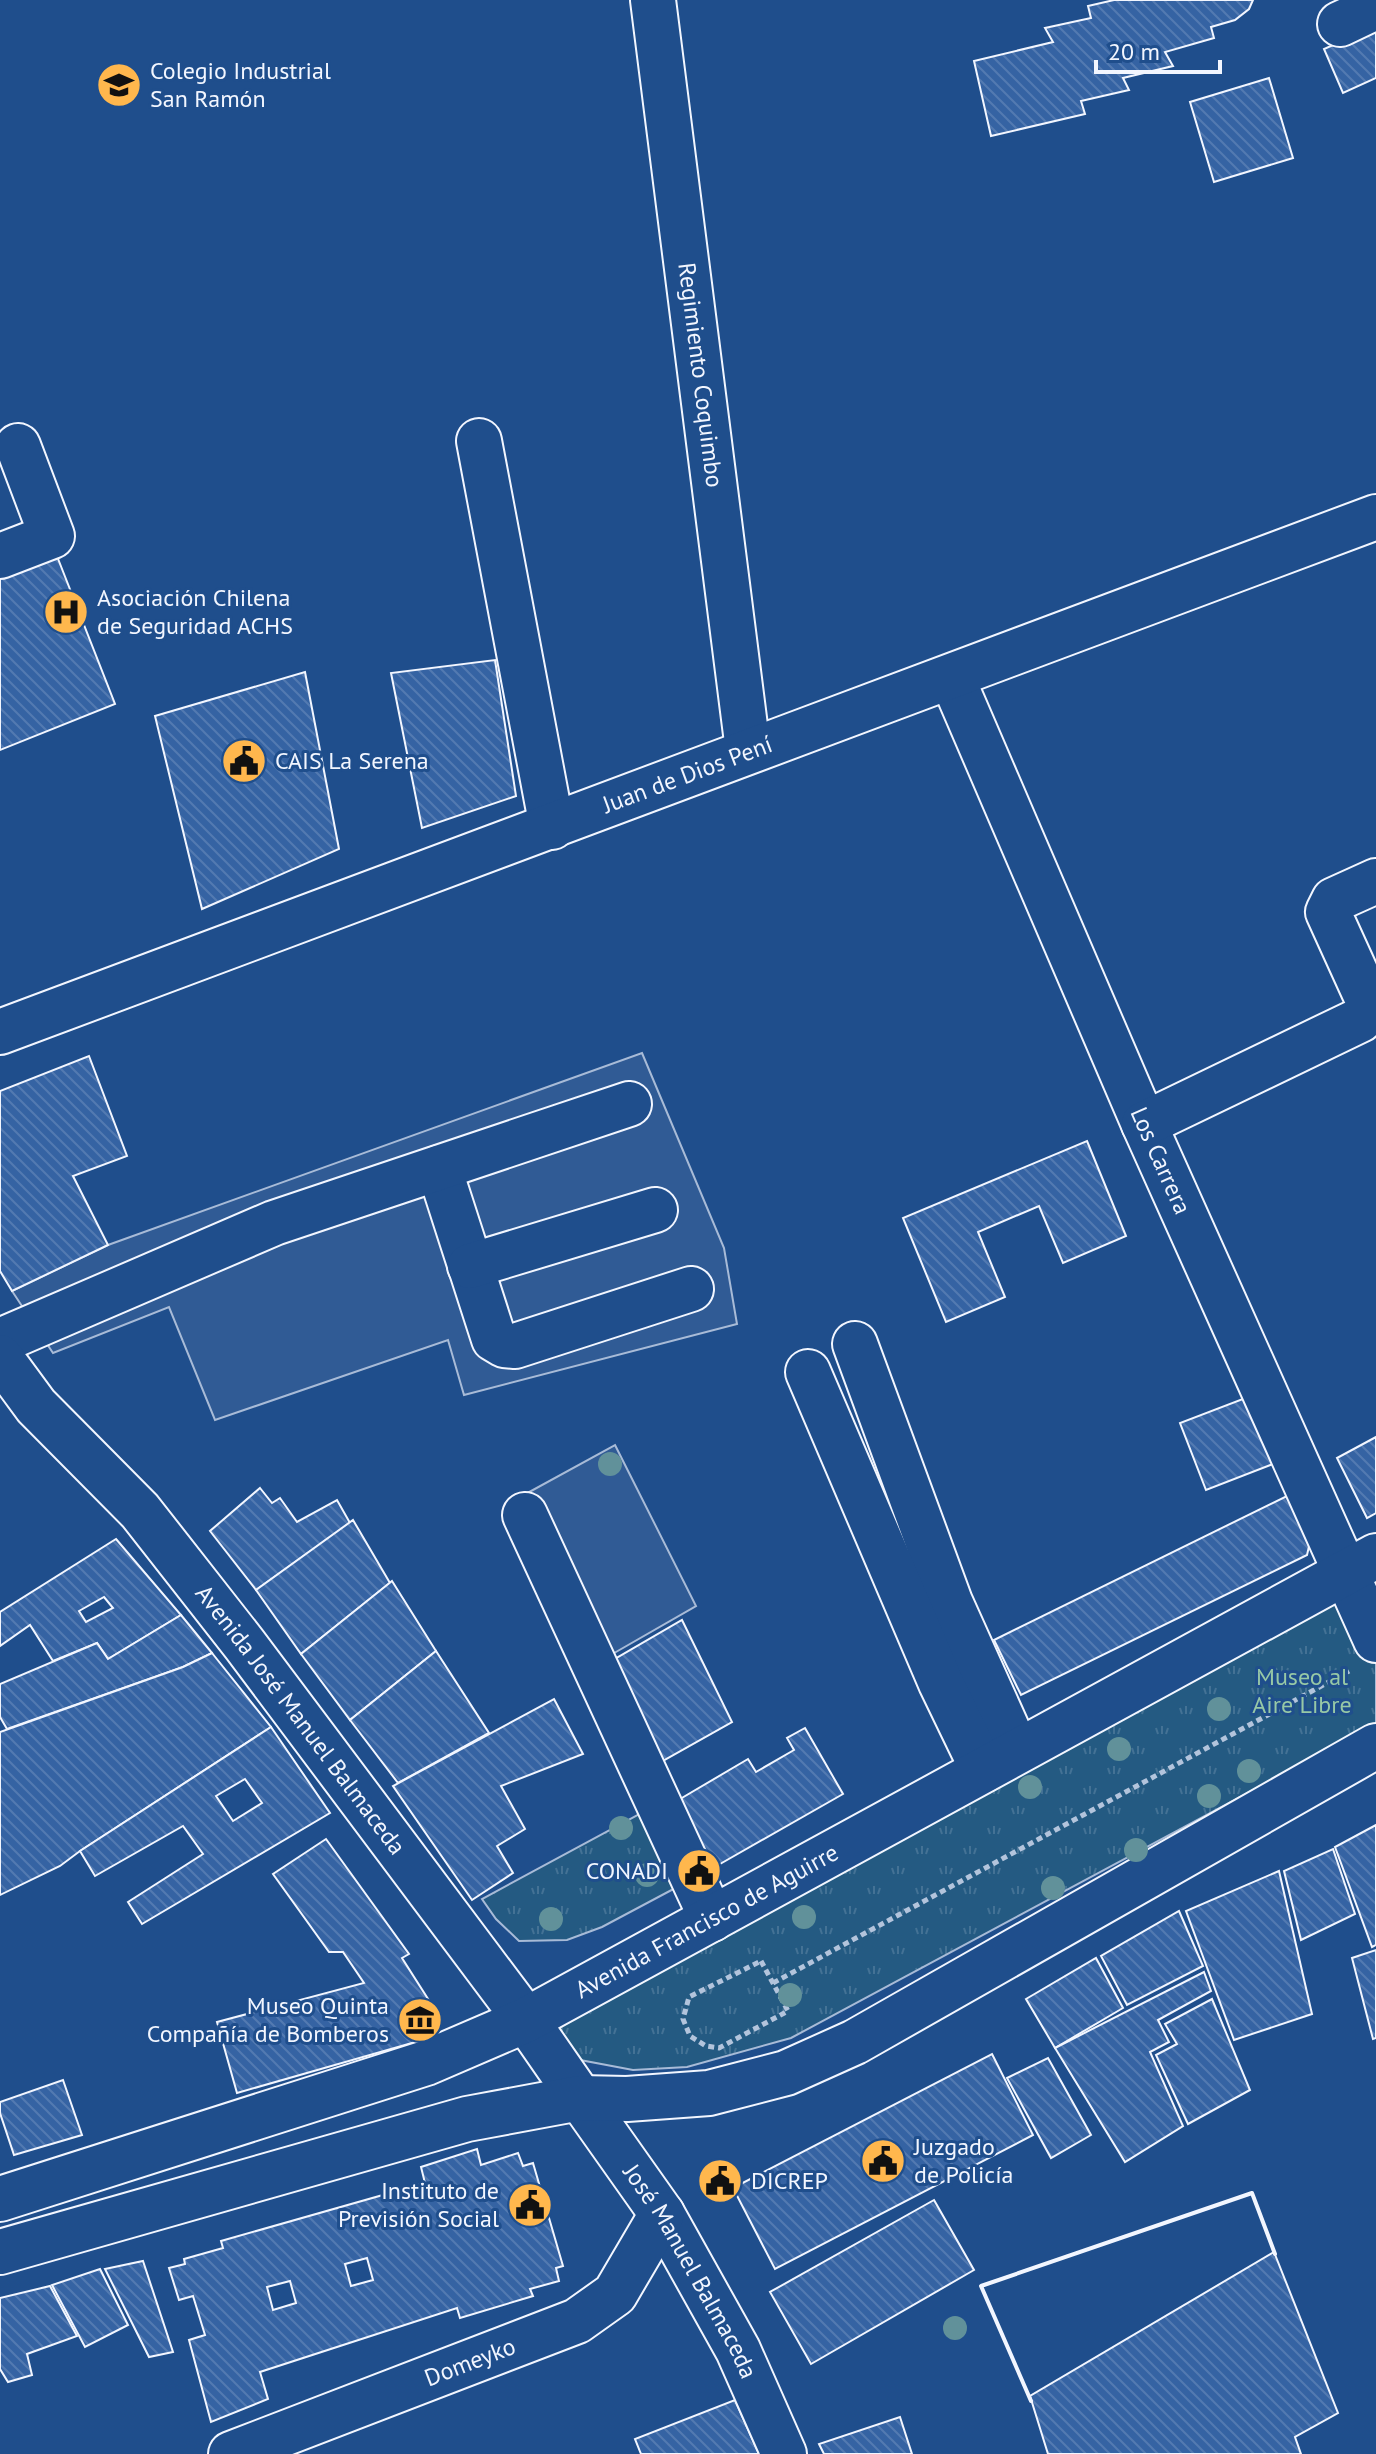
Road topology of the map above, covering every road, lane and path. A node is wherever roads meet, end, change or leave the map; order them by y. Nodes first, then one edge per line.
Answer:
1 (653, 0) edge
2 (479, 441) dead end
3 (18, 446) dead end
4 (1376, 517) edge
5 (0, 556) edge
6 (952, 678) junction
7 (748, 750) junction
8 (552, 827) junction
9 (1376, 881) edge
10 (1370, 987) edge
11 (0, 1032) edge
12 (629, 1104) dead end
13 (1144, 1124) junction
14 (439, 1168) junction
15 (655, 1210) dead end
16 (470, 1266) junction
17 (691, 1289) dead end
18 (0, 1341) edge
19 (855, 1344) dead end
20 (0, 1357) edge
21 (808, 1372) dead end
22 (525, 1515) dead end
23 (1360, 1565) edge
24 (1369, 1652) edge
25 (1376, 1746) edge
26 (1000, 1760) junction
27 (712, 1919) junction
28 (773, 1983) junction
29 (526, 2020) junction
30 (580, 2098) junction
31 (0, 2199) edge
32 (662, 2214) junction
33 (0, 2252) edge
34 (231, 2454) edge
35 (784, 2454) edge

1 - 7 main road, Regimiento Coquimbo
2 - 8 main road
3 - 5 main road
4 - 6 main road, Juan de Dios Pení
6 - 7 main road, Juan de Dios Pení
6 - 13 main road, Los Carrera
7 - 8 main road, Juan de Dios Pení
8 - 11 main road, Juan de Dios Pení
9 - 10 main road
10 - 13 main road
12 - 14 main road
13 - 23 main road, Los Carrera
14 - 16 main road
14 - 18 main road
15 - 16 main road
16 - 17 main road
19 - 26 main road
20 - 29 main road, Avenida José Manuel Balmaceda
21 - 26 main road
22 - 27 main road
23 - 24 main road, Los Carrera
23 - 26 main road, Avenida Francisco de Aguirre
24 - 28 path
25 - 30 main road
26 - 27 main road, Avenida Francisco de Aguirre
27 - 29 main road, Avenida Francisco de Aguirre
28 - 28 path
29 - 30 main road, Avenida José Manuel Balmaceda
29 - 31 main road, Avenida Francisco de Aguirre
30 - 32 main road, José Manuel Balmaceda
30 - 33 main road
32 - 34 main road, Domeyko
32 - 35 main road, José Manuel Balmaceda

